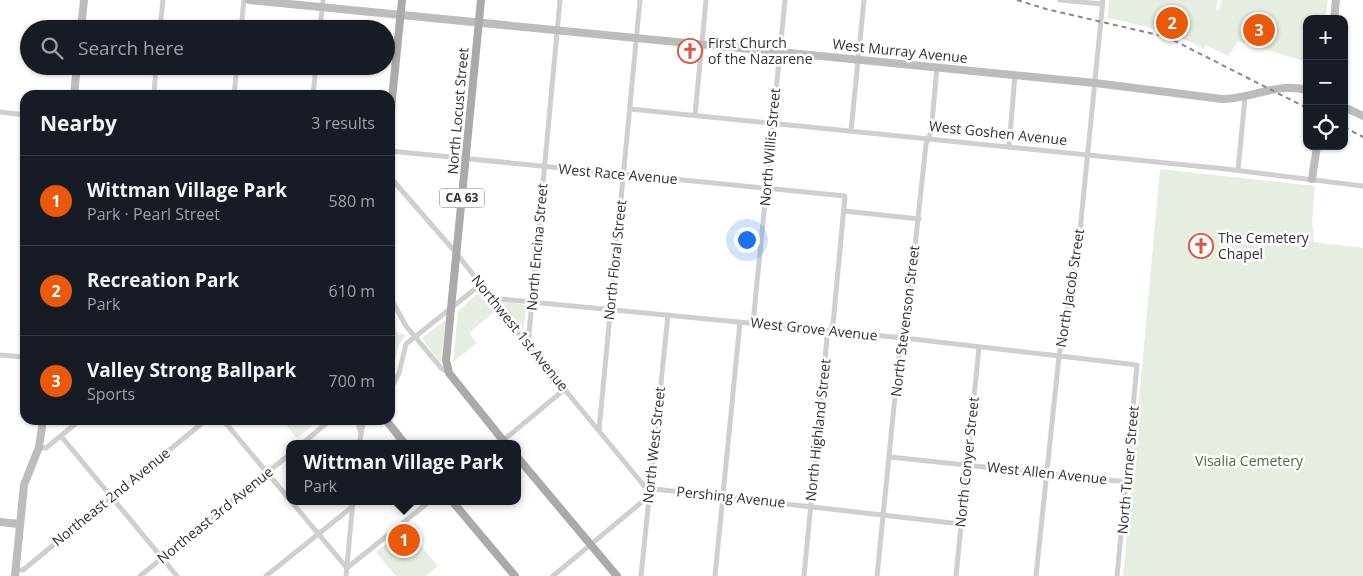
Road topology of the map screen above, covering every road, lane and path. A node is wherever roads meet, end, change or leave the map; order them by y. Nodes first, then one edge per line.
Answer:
1 (84, 0) edge
2 (163, 0) edge
3 (244, 0) edge
4 (249, 0) edge
5 (402, 0) edge
6 (482, 0) edge
7 (560, 0) edge
8 (640, 0) edge
9 (706, 0) edge
10 (785, 0) edge
11 (864, 0) edge
12 (1060, 0) edge
13 (1336, 0) edge
14 (1102, 2) edge
15 (323, 4) edge
16 (1334, 15) edge
17 (400, 16) junction
18 (82, 20) edge
19 (161, 20) edge
20 (242, 20) edge
21 (321, 20) edge
22 (479, 22) junction
23 (557, 31) junction
24 (636, 38) junction
25 (702, 45) junction
26 (780, 52) junction
27 (858, 60) junction
28 (395, 68) edge
29 (937, 68) junction
30 (76, 75) edge
31 (155, 75) edge
32 (236, 75) edge
33 (315, 75) edge
34 (394, 75) edge
35 (1016, 75) junction
36 (1095, 84) junction
37 (75, 90) edge
38 (154, 90) edge
39 (235, 90) edge
40 (314, 90) edge
41 (393, 90) edge
42 (1303, 90) edge
43 (1246, 97) junction
44 (630, 109) junction
45 (1348, 109) edge
46 (0, 112) edge
47 (20, 114) edge
48 (695, 115) junction
49 (1363, 116) edge
50 (772, 123) junction
51 (851, 131) junction
52 (928, 139) junction
53 (1009, 147) junction
54 (1316, 150) edge
55 (395, 152) edge
56 (1088, 155) junction
57 (466, 159) junction
58 (545, 166) junction
59 (1238, 170) junction
60 (624, 174) junction
61 (1312, 179) junction
62 (395, 183) edge
63 (1363, 186) edge
64 (767, 188) junction
65 (845, 196) joint
66 (844, 211) junction
67 (919, 219) junction
68 (457, 254) junction
69 (480, 285) junction
70 (491, 298) junction
71 (532, 302) junction
72 (395, 306) edge
73 (452, 307) junction
74 (610, 309) junction
75 (668, 315) junction
76 (740, 322) junction
77 (753, 323) junction
78 (830, 331) junction
79 (414, 336) junction
80 (904, 338) junction
81 (528, 345) junction
82 (979, 347) junction
83 (0, 355) edge
84 (1059, 356) junction
85 (20, 357) edge
86 (1137, 365) joint
87 (449, 373) junction
88 (395, 381) edge
89 (565, 390) junction
90 (42, 425) edge
91 (74, 425) edge
92 (200, 425) edge
93 (227, 425) edge
94 (324, 425) edge
95 (359, 425) edge
96 (362, 425) edge
97 (390, 425) edge
98 (599, 430) junction
99 (360, 431) junction
100 (61, 436) junction
101 (307, 440) edge
102 (359, 440) edge
103 (402, 440) edge
104 (501, 440) edge
105 (507, 440) edge
106 (39, 447) junction
107 (890, 456) junction
108 (286, 457) edge
109 (521, 462) edge
110 (967, 464) junction
111 (1046, 473) junction
112 (266, 474) junction
113 (1127, 482) junction
114 (650, 488) junction
115 (723, 496) junction
116 (112, 497) junction
117 (286, 497) edge
118 (648, 502) junction
119 (293, 505) edge
120 (352, 505) edge
121 (353, 505) edge
122 (425, 505) edge
123 (455, 505) edge
124 (810, 506) junction
125 (884, 514) junction
126 (0, 522) edge
127 (20, 524) junction
128 (961, 524) junction
129 (318, 533) junction
130 (590, 545) junction
131 (162, 558) junction
132 (347, 568) junction
133 (15, 573) edge
134 (140, 576) edge
135 (177, 576) edge
136 (266, 576) edge
137 (346, 576) edge
138 (515, 576) edge
139 (553, 576) edge
140 (617, 576) edge
141 (641, 576) edge
142 (715, 576) edge
143 (804, 576) edge
144 (878, 576) edge
145 (956, 576) edge
146 (1036, 576) edge
147 (1117, 576) edge

1 - 18 main road
2 - 19 street
3 - 20 street
4 - 15 main road, West Murray Avenue
5 - 17 main road
6 - 22 main road, North Locust Street / CA 63
7 - 23 street, North Encina Street
8 - 24 street, North Floral Street
9 - 25 street
10 - 26 street, North Willis Street
11 - 27 street
12 - 14 street
13 - 16 main road
14 - 36 street, North Jacob Street
15 - 17 main road, West Murray Avenue
15 - 21 street
17 - 22 main road, West Murray Avenue
17 - 28 main road
22 - 23 main road, West Murray Avenue
22 - 57 main road, North Locust Street / CA 63
23 - 24 main road, West Murray Avenue
23 - 58 street, North Encina Street
24 - 25 main road, West Murray Avenue
24 - 44 street, North Floral Street
25 - 26 main road, West Murray Avenue
25 - 48 street
26 - 27 main road, West Murray Avenue
26 - 50 street, North Willis Street
27 - 29 main road, West Murray Avenue
27 - 51 street
29 - 35 main road, West Murray Avenue
29 - 52 street, North Stevenson Street
30 - 37 main road
31 - 38 street
32 - 39 street
33 - 40 street
34 - 41 main road
35 - 36 main road, West Murray Avenue
35 - 53 street
36 - 43 main road, West Murray Avenue
36 - 56 street, North Jacob Street
42 - 43 main road, West Murray Avenue
43 - 59 street
44 - 48 street, West Goshen Avenue
44 - 60 street, North Floral Street
45 - 49 main road
46 - 47 street
48 - 50 street, West Goshen Avenue
50 - 51 street, West Goshen Avenue
50 - 64 street, North Willis Street
51 - 52 street, West Goshen Avenue
52 - 53 street, West Goshen Avenue
52 - 67 street, North Stevenson Street
53 - 56 street, West Goshen Avenue
54 - 61 main road
55 - 57 street, West Race Avenue
56 - 59 street, West Goshen Avenue
56 - 84 street, North Jacob Street
57 - 58 street, West Race Avenue
57 - 68 main road, North Locust Street / CA 63
58 - 60 street, West Race Avenue
58 - 71 street, North Encina Street
59 - 61 street, West Goshen Avenue
60 - 64 street, West Race Avenue
60 - 74 street, North Floral Street
61 - 63 street, West Goshen Avenue
62 - 68 street, Northwest 1st Avenue
64 - 65 street, West Race Avenue
64 - 77 street, North Willis Street
65 - 66 street, North Highland Street
66 - 67 street
66 - 78 street, North Highland Street
67 - 80 street, North Stevenson Street
68 - 69 street, Northwest 1st Avenue
68 - 73 main road, North Locust Street / CA 63
69 - 70 street, Northwest 1st Avenue
69 - 73 street
70 - 71 street, West Grove Avenue
70 - 81 street, Northwest 1st Avenue
71 - 74 street, West Grove Avenue
71 - 81 street, North Encina Street
72 - 79 street
73 - 79 street
73 - 87 main road, North Locust Street / CA 63
74 - 75 street, West Grove Avenue
74 - 98 street, North Floral Street
75 - 76 street, West Grove Avenue
75 - 114 street, North West Street
76 - 77 street, West Grove Avenue
76 - 115 street
77 - 78 street, West Grove Avenue
78 - 80 street, West Grove Avenue
78 - 124 street, North Highland Street
79 - 87 street
79 - 88 street
80 - 82 street, West Grove Avenue
80 - 107 street, North Stevenson Street
81 - 89 street, Northwest 1st Avenue
82 - 84 street, West Grove Avenue
82 - 110 street, North Conyer Street
83 - 85 street
84 - 86 street, West Grove Avenue
84 - 111 street, North Jacob Street
86 - 113 street, North Turner Street
87 - 104 main road
89 - 98 street, Northwest 1st Avenue
89 - 105 street
90 - 106 main road
91 - 100 street
92 - 116 street, Northeast 2nd Avenue
93 - 112 street
94 - 101 street
95 - 99 street
96 - 99 street
97 - 103 main road
98 - 114 street, Northwest 1st Avenue
99 - 102 street
100 - 106 street
100 - 116 street
106 - 127 main road
107 - 110 street, West Allen Avenue
107 - 125 street, North Stevenson Street
108 - 112 street, Northeast 3rd Avenue
109 - 130 main road
110 - 111 street, West Allen Avenue
110 - 128 street, North Conyer Street
111 - 113 street, West Allen Avenue
111 - 146 street, North Jacob Street
112 - 117 street
112 - 131 street, Northeast 3rd Avenue
113 - 147 street, North Turner Street
114 - 115 street, Pershing Avenue
114 - 118 street, North West Street
115 - 124 street, Pershing Avenue
115 - 142 street
116 - 131 street
116 - 133 street, Northeast 2nd Avenue
118 - 130 street
118 - 141 street, North West Street
119 - 129 street
120 - 129 street
121 - 132 street
122 - 132 street
123 - 138 main road
124 - 125 street, Pershing Avenue
124 - 143 street, North Highland Street
125 - 128 street, Pershing Avenue
125 - 144 street, North Stevenson Street
126 - 127 main road
127 - 133 main road
128 - 145 street, North Conyer Street
129 - 132 street
129 - 136 street
130 - 139 street
130 - 140 main road
131 - 134 street, Northeast 3rd Avenue
131 - 135 street
132 - 137 street

